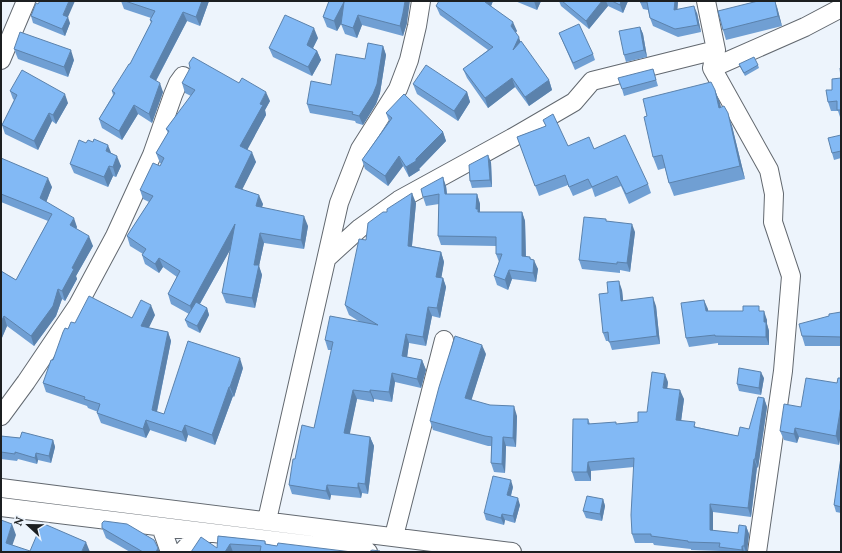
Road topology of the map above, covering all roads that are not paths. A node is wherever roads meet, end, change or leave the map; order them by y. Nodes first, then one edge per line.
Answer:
1 (26, 1) edge
2 (421, 1) edge
3 (706, 1) edge
4 (841, 8) edge
5 (716, 50) junction
6 (1, 60) edge
7 (712, 68) junction
8 (183, 76) dead end
9 (327, 258) junction
10 (444, 340) dead end
11 (1, 416) edge
12 (1, 488) edge
13 (1, 507) edge
14 (267, 520) junction
15 (161, 527) junction
16 (201, 532) junction
17 (394, 536) junction
18 (170, 552) edge
19 (182, 552) edge
20 (368, 552) edge
21 (512, 552) edge
22 (757, 552) edge

1 - 6 street
2 - 9 street
3 - 5 street
4 - 7 street
5 - 7 street
5 - 9 street
7 - 22 street
8 - 11 street
9 - 14 street
10 - 17 street
12 - 14 street
13 - 15 street
14 - 17 street
15 - 16 street
15 - 18 street
16 - 19 street
16 - 20 street
17 - 21 street

